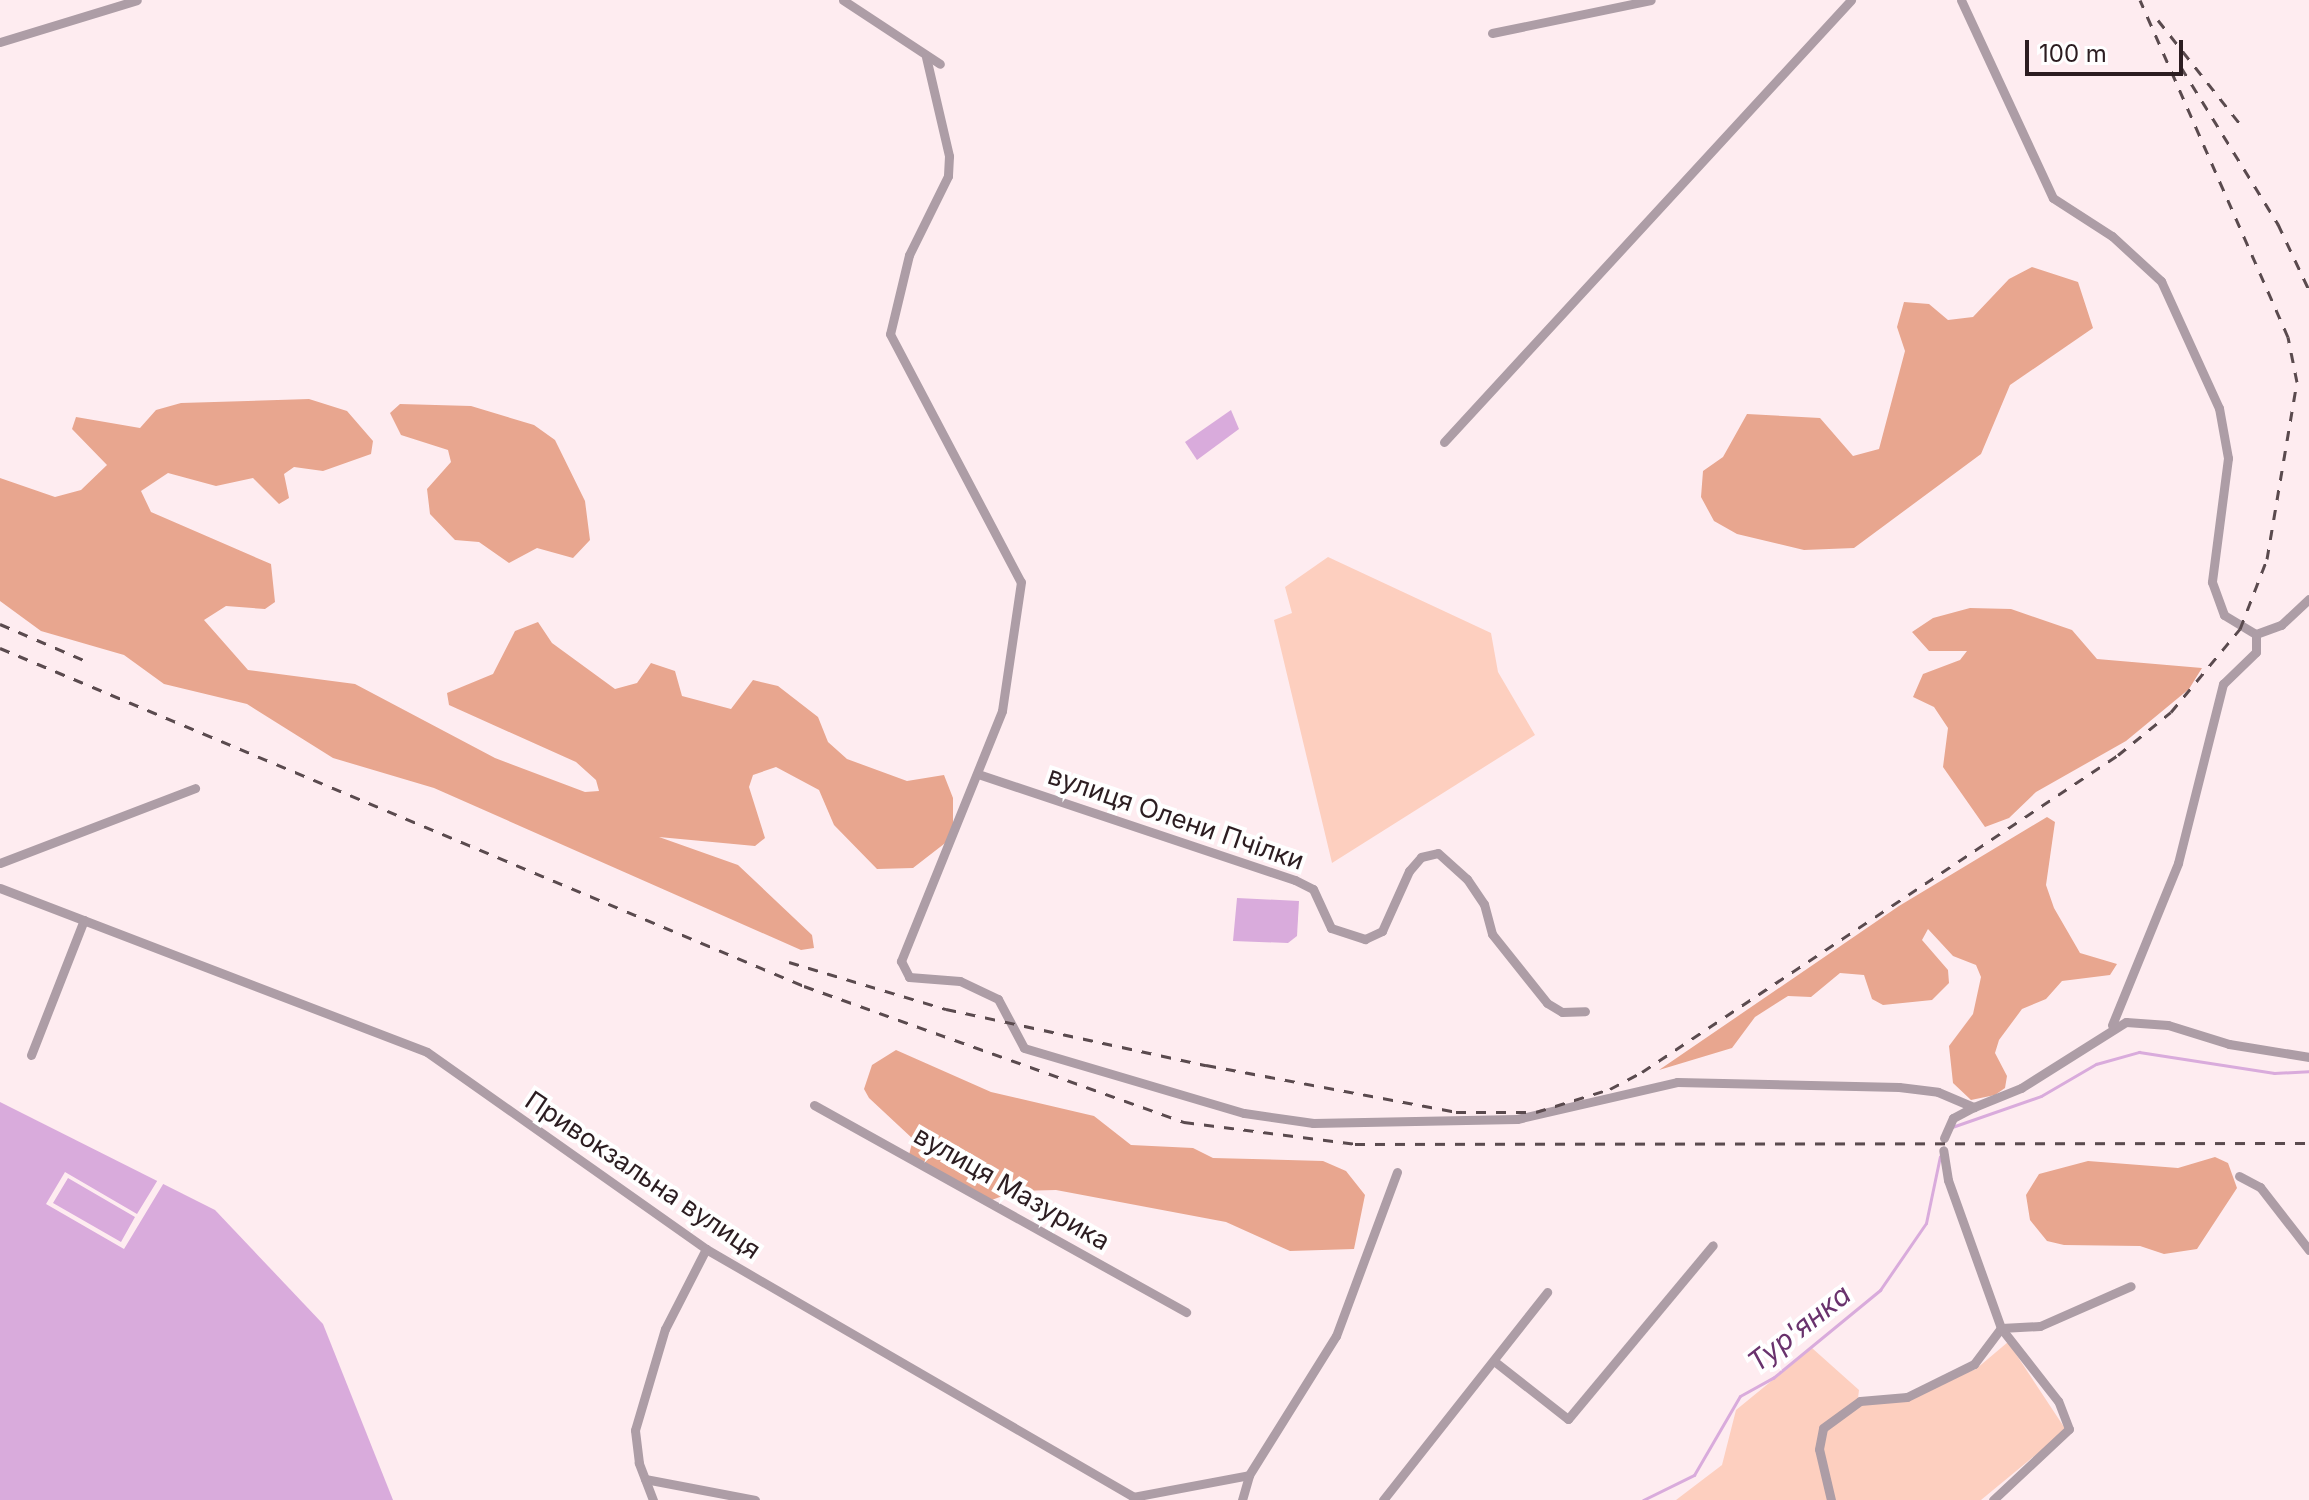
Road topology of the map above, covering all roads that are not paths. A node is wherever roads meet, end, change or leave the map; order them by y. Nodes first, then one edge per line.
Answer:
1 (137, 0) edge
2 (843, 0) edge
3 (1651, 0) edge
4 (1851, 0) edge
5 (1961, 0) edge
6 (1492, 33) dead end
7 (0, 42) edge
8 (926, 57) junction
9 (940, 64) dead end
10 (1444, 442) dead end
11 (2309, 599) edge
12 (2256, 634) junction
13 (981, 775) junction
14 (195, 788) dead end
15 (0, 863) edge
16 (0, 888) edge
17 (84, 920) junction
18 (1585, 1011) dead end
19 (2112, 1025) junction
20 (31, 1055) dead end
21 (2309, 1057) edge
22 (814, 1105) dead end
23 (1974, 1107) junction
24 (1944, 1138) dead end
25 (1943, 1150) dead end
26 (1397, 1172) dead end
27 (2239, 1176) dead end
28 (1713, 1245) dead end
29 (706, 1249) junction
30 (2309, 1250) edge
31 (2131, 1286) dead end
32 (1547, 1292) dead end
33 (1186, 1312) dead end
34 (2001, 1328) junction
35 (1494, 1361) junction
36 (1249, 1475) junction
37 (645, 1479) junction
38 (1128, 1498) edge
39 (653, 1500) edge
40 (755, 1500) edge
41 (1242, 1500) edge
42 (1383, 1500) edge
43 (1831, 1500) edge
44 (1993, 1500) edge

1 - 7 street
2 - 8 street
3 - 6 street
4 - 10 street
5 - 12 street
8 - 9 street
8 - 13 street
11 - 12 street
12 - 19 street
13 - 18 street, вулиця Олени Пчілки
13 - 23 street
14 - 15 street
16 - 17 street, Привокзальна вулиця
17 - 20 street
17 - 29 street, Привокзальна вулиця
19 - 21 street
19 - 23 street
22 - 33 street, вулиця Мазурика
23 - 24 street
25 - 34 street
26 - 36 street
27 - 30 street
28 - 35 street
29 - 37 street
29 - 38 street, Привокзальна вулиця
31 - 34 street
32 - 35 street
34 - 43 street
34 - 44 street
35 - 42 street
36 - 38 street, Привокзальна вулиця
36 - 41 street
37 - 39 street
37 - 40 street

